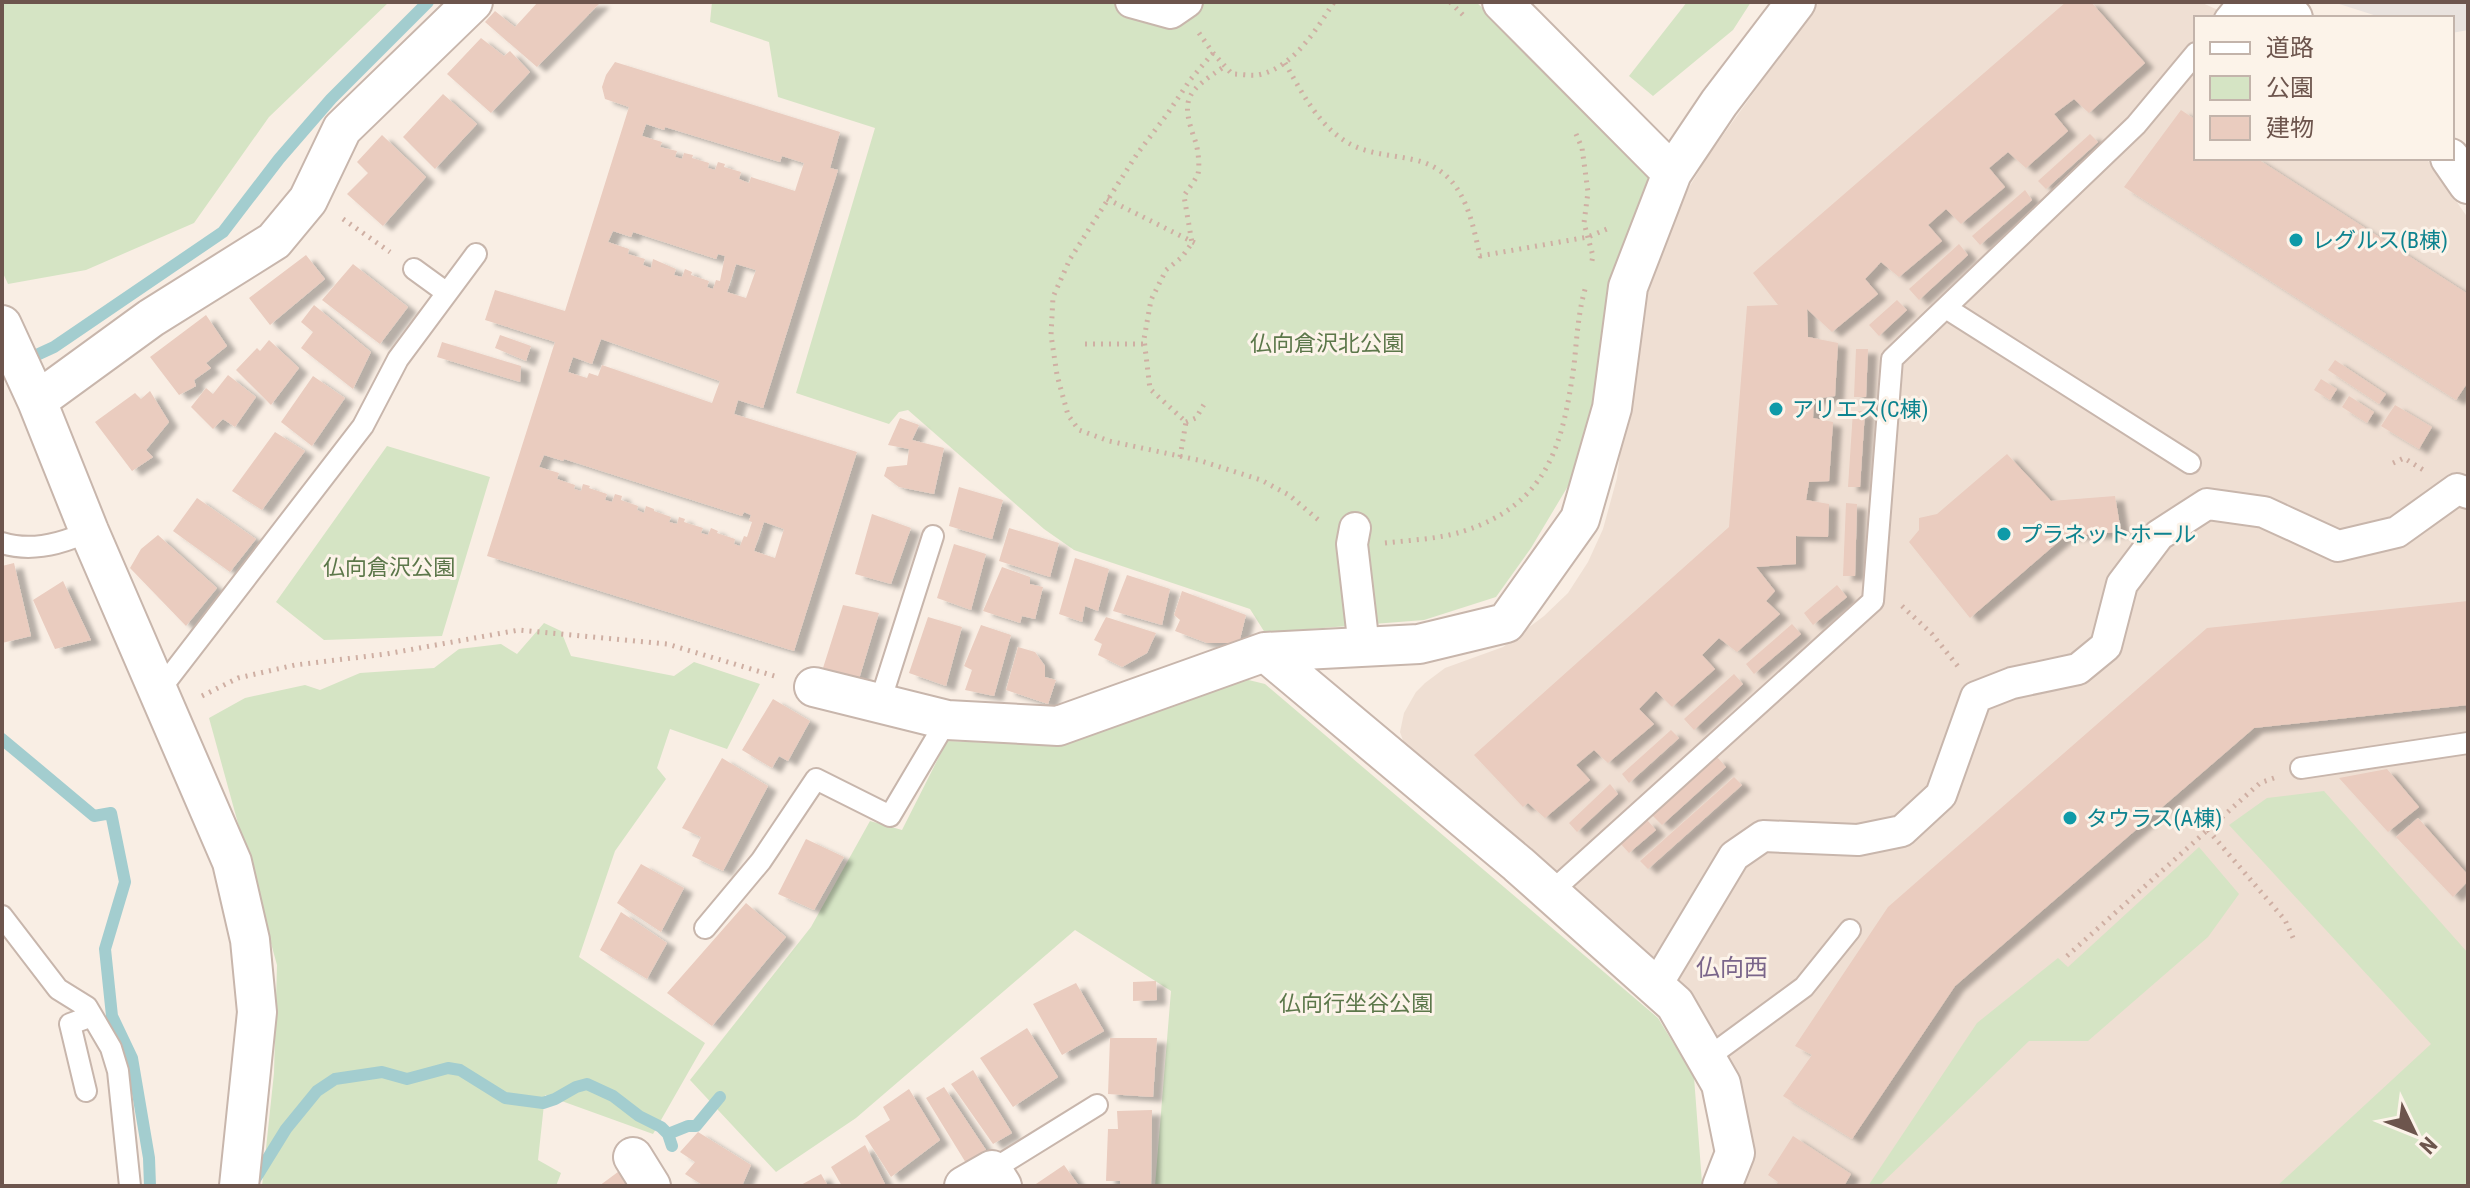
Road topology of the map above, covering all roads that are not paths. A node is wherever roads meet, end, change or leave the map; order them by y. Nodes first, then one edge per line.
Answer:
1 (473, 2) edge
2 (1131, 2) edge
3 (1187, 2) edge
4 (1502, 2) edge
5 (1796, 2) edge
6 (2254, 2) edge
7 (2288, 16) edge
8 (2194, 55) edge
9 (2451, 160) edge
10 (1672, 173) junction
11 (2468, 184) edge
12 (476, 254) dead end
13 (414, 269) road end
14 (447, 293) junction
15 (1946, 308) junction
16 (2, 325) edge
17 (37, 401) junction
18 (2190, 463) dead end
19 (2468, 493) edge
20 (89, 531) junction
21 (933, 536) dead end
22 (1353, 536) road end
23 (2, 543) edge
24 (1364, 647) junction
25 (1265, 652) junction
26 (814, 687) road end
27 (880, 702) junction
28 (162, 703) junction
29 (947, 720) junction
30 (2468, 743) edge
31 (2301, 768) road end
32 (1550, 893) junction
33 (2, 916) edge
34 (705, 928) dead end
35 (1850, 930) dead end
36 (1656, 986) junction
37 (92, 1016) junction
38 (1706, 1059) junction
39 (86, 1091) dead end
40 (1097, 1105) dead end
41 (986, 1181) edge
42 (130, 1186) edge
43 (239, 1186) edge
44 (1722, 1186) edge

1 - 17 street
2 - 3 street
4 - 10 street
5 - 10 street
6 - 7 street
8 - 15 lane
9 - 11 street
10 - 24 street
12 - 14 lane
13 - 14 lane
14 - 28 lane
15 - 18 lane
15 - 32 lane
16 - 17 street
17 - 20 street
19 - 36 street
20 - 23 lane
20 - 28 street
21 - 27 lane
22 - 24 street
24 - 25 street
25 - 29 street
25 - 32 street
26 - 27 street
27 - 29 street
28 - 43 street
29 - 34 lane
30 - 31 lane
32 - 36 street
33 - 37 lane
35 - 38 lane
36 - 38 street
37 - 39 lane
37 - 42 lane
38 - 44 street
40 - 41 lane

